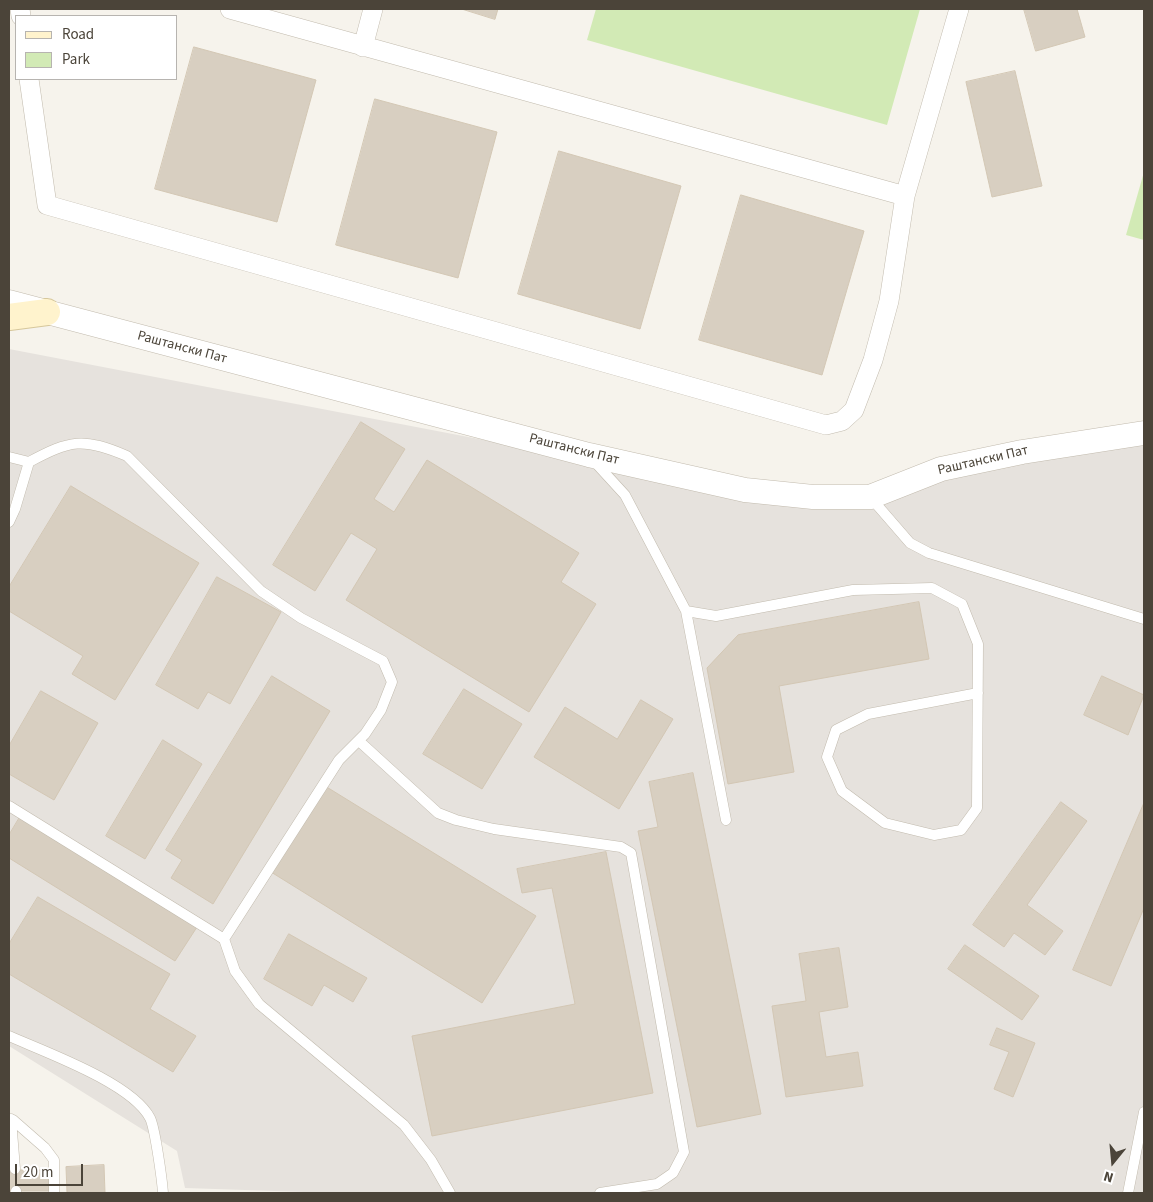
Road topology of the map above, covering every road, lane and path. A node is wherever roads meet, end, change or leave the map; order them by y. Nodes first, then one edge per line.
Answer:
1 (230, 9) edge
2 (373, 9) edge
3 (959, 9) edge
4 (363, 47) junction
5 (29, 80) edge
6 (905, 196) junction
7 (9, 302) edge
8 (47, 312) junction
9 (9, 317) edge
10 (1144, 433) edge
11 (589, 455) junction
12 (9, 457) edge
13 (29, 462) junction
14 (870, 497) junction
15 (9, 522) edge
16 (686, 611) junction
17 (1144, 619) edge
18 (978, 693) junction
19 (359, 741) junction
20 (9, 806) edge
21 (726, 820) dead end
22 (224, 939) junction
23 (9, 1036) edge
24 (1144, 1112) edge
25 (11, 1118) edge
26 (15, 1170) dead end
27 (54, 1193) edge
28 (164, 1193) edge
29 (450, 1193) edge
30 (600, 1193) edge
31 (1128, 1193) edge

1 - 4 street
2 - 4 street
3 - 6 street
4 - 6 street
5 - 6 street
7 - 8 street, Раштански Пат
8 - 9 main road
8 - 11 street, Раштански Пат
10 - 14 street, Раштански Пат
11 - 14 street, Раштански Пат
11 - 16 lane
12 - 13 lane
13 - 15 lane
13 - 19 lane
14 - 17 lane
16 - 18 lane
16 - 21 lane
18 - 18 lane
19 - 22 lane
19 - 30 lane
20 - 22 lane
22 - 29 lane
23 - 28 lane
24 - 31 lane
25 - 26 lane
25 - 27 lane

